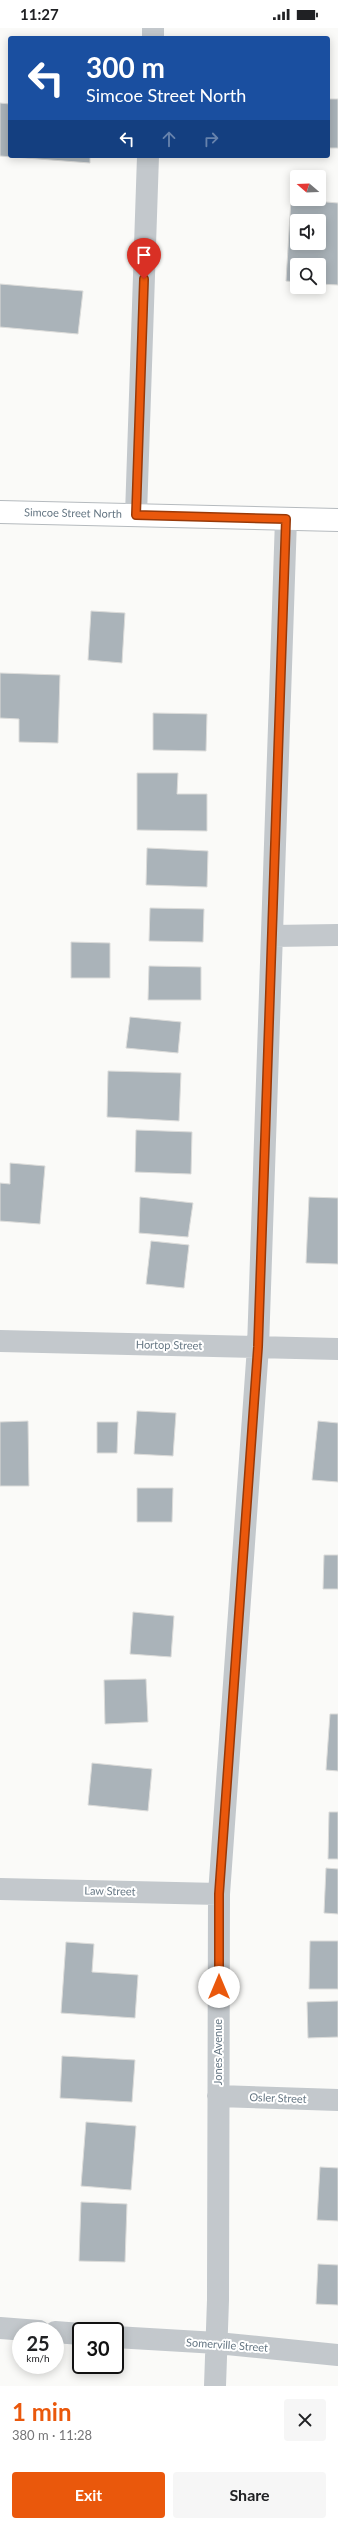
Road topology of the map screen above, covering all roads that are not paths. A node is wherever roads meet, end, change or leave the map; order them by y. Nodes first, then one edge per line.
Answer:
1 (148, 158) edge
2 (0, 512) edge
3 (136, 515) junction
4 (286, 519) junction
5 (338, 520) edge
6 (338, 935) edge
7 (274, 936) junction
8 (0, 1341) edge
9 (258, 1347) junction
10 (338, 1349) edge
11 (0, 1889) edge
12 (219, 1894) junction
13 (218, 2096) junction
14 (338, 2100) edge
15 (0, 2328) edge
16 (12, 2329) edge
17 (124, 2338) edge
18 (217, 2343) junction
19 (338, 2355) edge
20 (215, 2386) edge

1 - 3 street
2 - 3 main road, Simcoe Street North
3 - 4 main road, Simcoe Street North
4 - 5 main road, Simcoe Street North
4 - 7 street, Jones Avenue
6 - 7 street
7 - 9 street, Jones Avenue
8 - 9 street, Hortop Street
9 - 10 street, Hortop Street
9 - 12 street, Jones Avenue
11 - 12 street, Law Street
12 - 13 street, Jones Avenue
13 - 14 street, Osler Street
13 - 18 street, Jones Avenue
15 - 16 street
17 - 18 street, Somerville Street
18 - 19 street, Somerville Street
18 - 20 street, Jones Avenue

